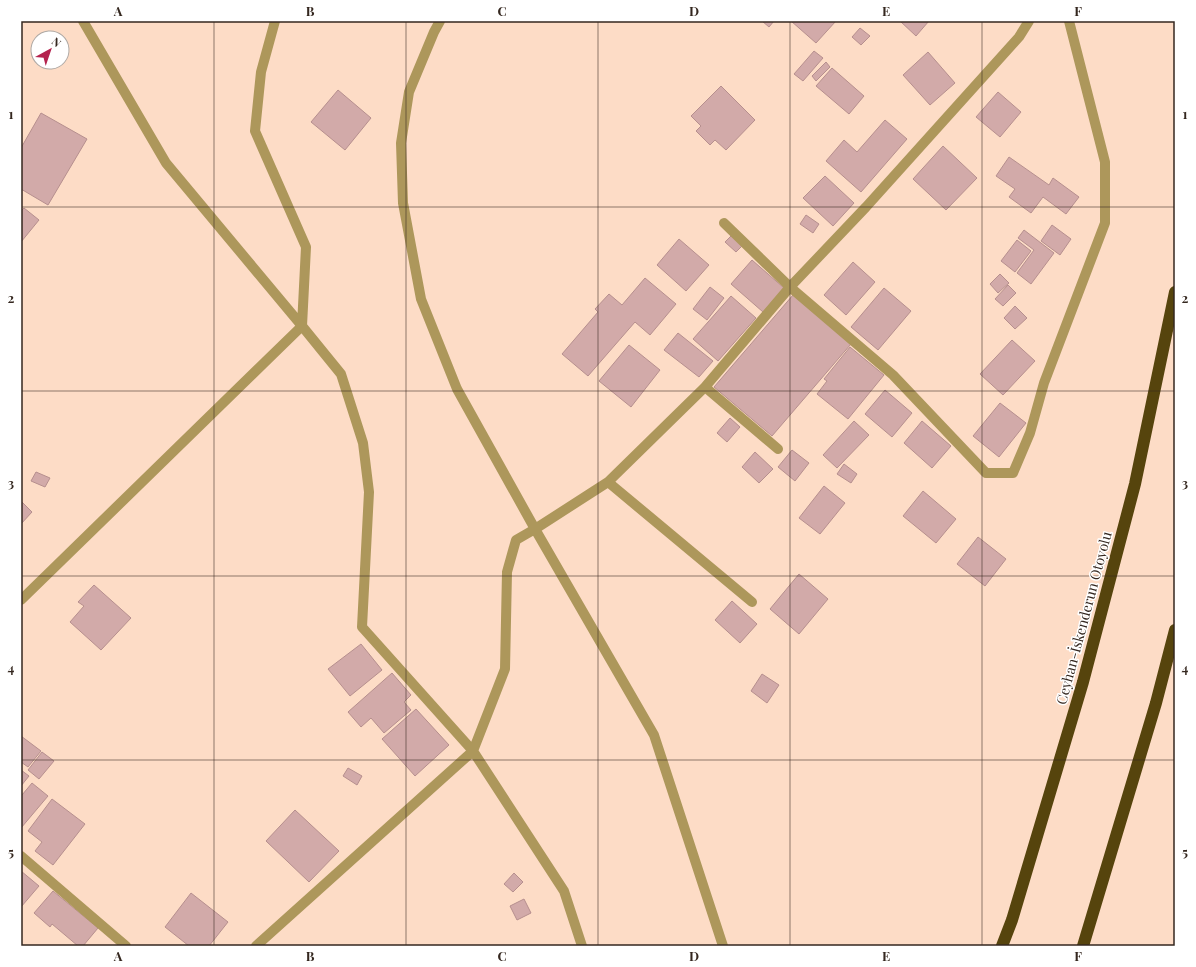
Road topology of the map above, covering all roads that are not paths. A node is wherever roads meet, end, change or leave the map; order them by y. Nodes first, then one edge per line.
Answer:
1 (83, 21) edge
2 (275, 21) edge
3 (440, 21) edge
4 (1029, 21) edge
5 (1069, 21) edge
6 (724, 223) dead end
7 (790, 287) junction
8 (1175, 292) edge
9 (302, 326) junction
10 (705, 387) junction
11 (778, 450) dead end
12 (608, 482) junction
13 (535, 529) junction
14 (21, 600) edge
15 (752, 602) dead end
16 (1175, 630) edge
17 (473, 751) junction
18 (21, 856) edge
19 (126, 946) edge
20 (256, 946) edge
21 (582, 946) edge
22 (723, 946) edge
23 (1002, 946) edge
24 (1083, 946) edge

1 - 9 street
2 - 9 street
3 - 13 street
4 - 7 street
5 - 7 street
6 - 7 street
7 - 10 street
8 - 23 highway, Ceyhan-İskenderun Otoyolu
9 - 14 street
9 - 17 street
10 - 11 street
10 - 12 street
12 - 13 street
12 - 15 street
13 - 17 street
13 - 22 street
16 - 24 highway
17 - 20 street
17 - 21 street
18 - 19 street

